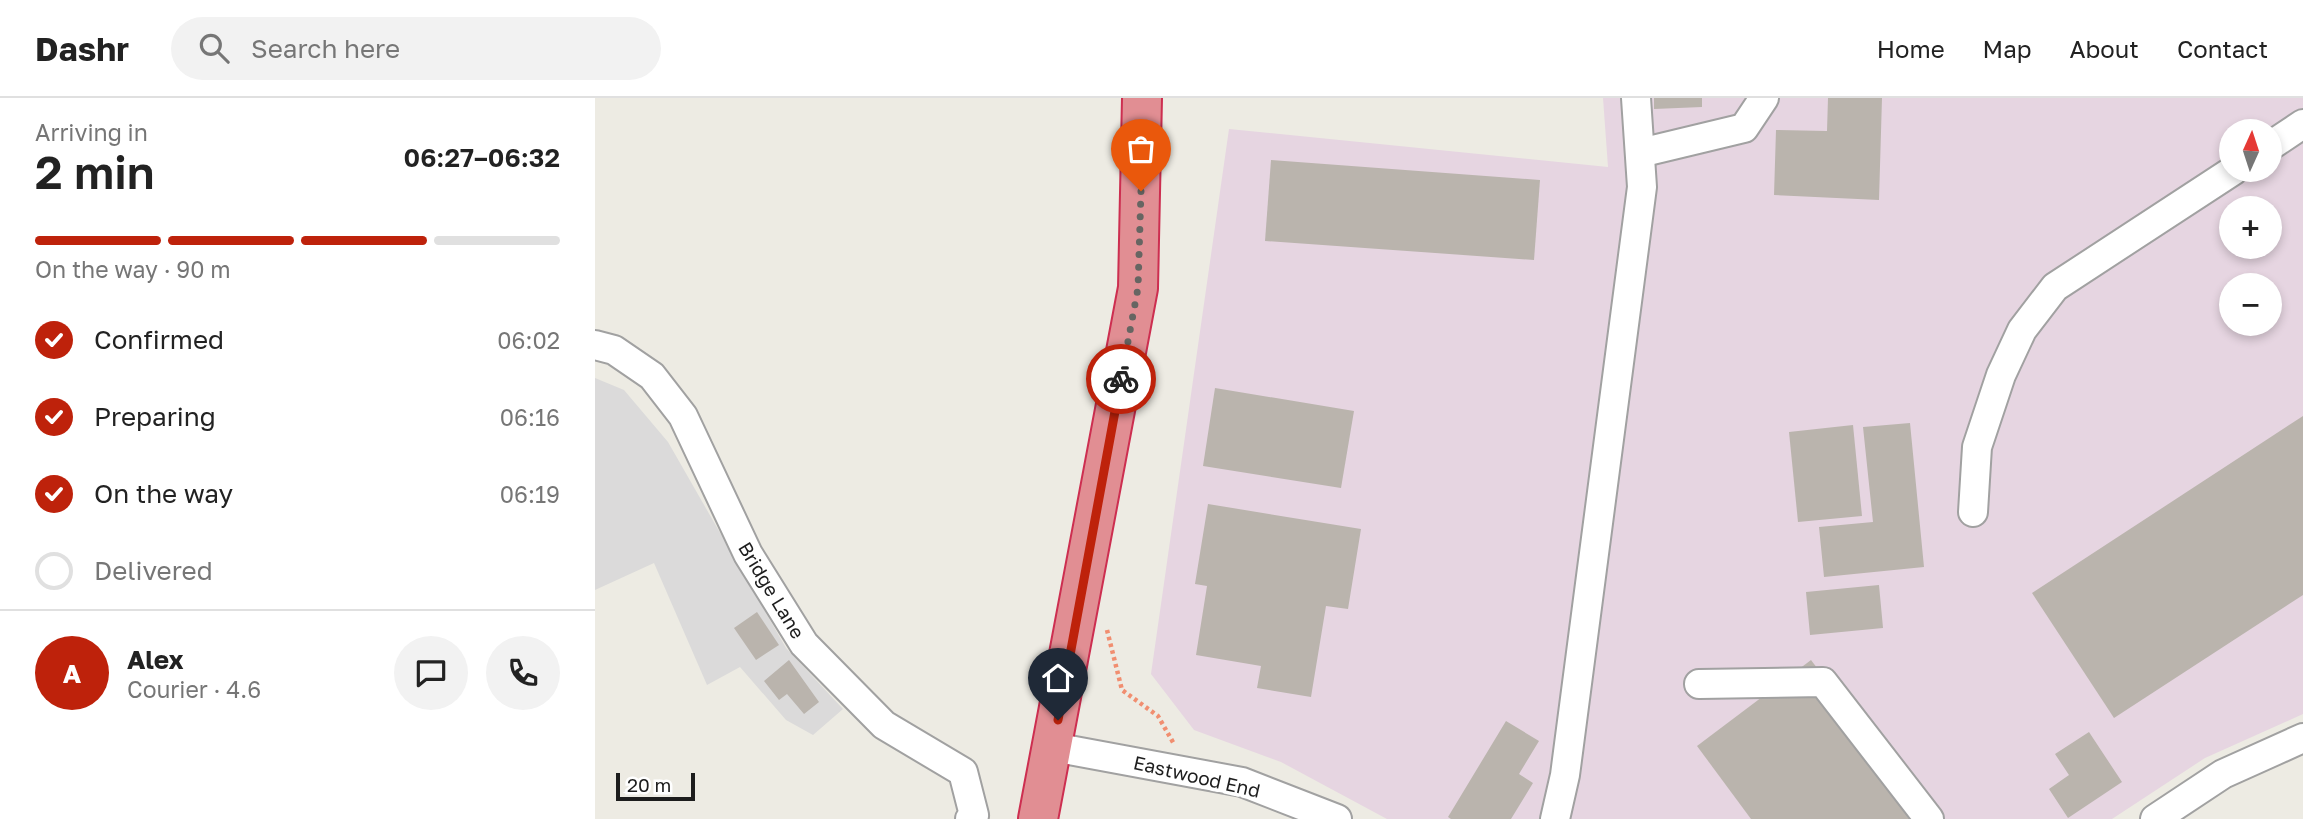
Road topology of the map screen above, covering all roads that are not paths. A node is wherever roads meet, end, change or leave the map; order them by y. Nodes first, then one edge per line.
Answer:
1 (1142, 98) edge
2 (1636, 98) edge
3 (1764, 98) edge
4 (2303, 124) edge
5 (2282, 138) edge
6 (1640, 153) junction
7 (2219, 180) edge
8 (595, 345) edge
9 (1973, 512) dead end
10 (1699, 684) dead end
11 (2303, 738) edge
12 (1053, 747) junction
13 (972, 817) edge
14 (1038, 819) edge
15 (1337, 819) edge
16 (1555, 819) edge
17 (1929, 819) edge
18 (2155, 819) edge

1 - 12 highway
2 - 6 street
3 - 6 street
4 - 5 street
6 - 16 street
7 - 9 street
8 - 13 street, Bridge Lane
10 - 17 street
11 - 18 street
12 - 14 highway
12 - 15 street, Eastwood End

